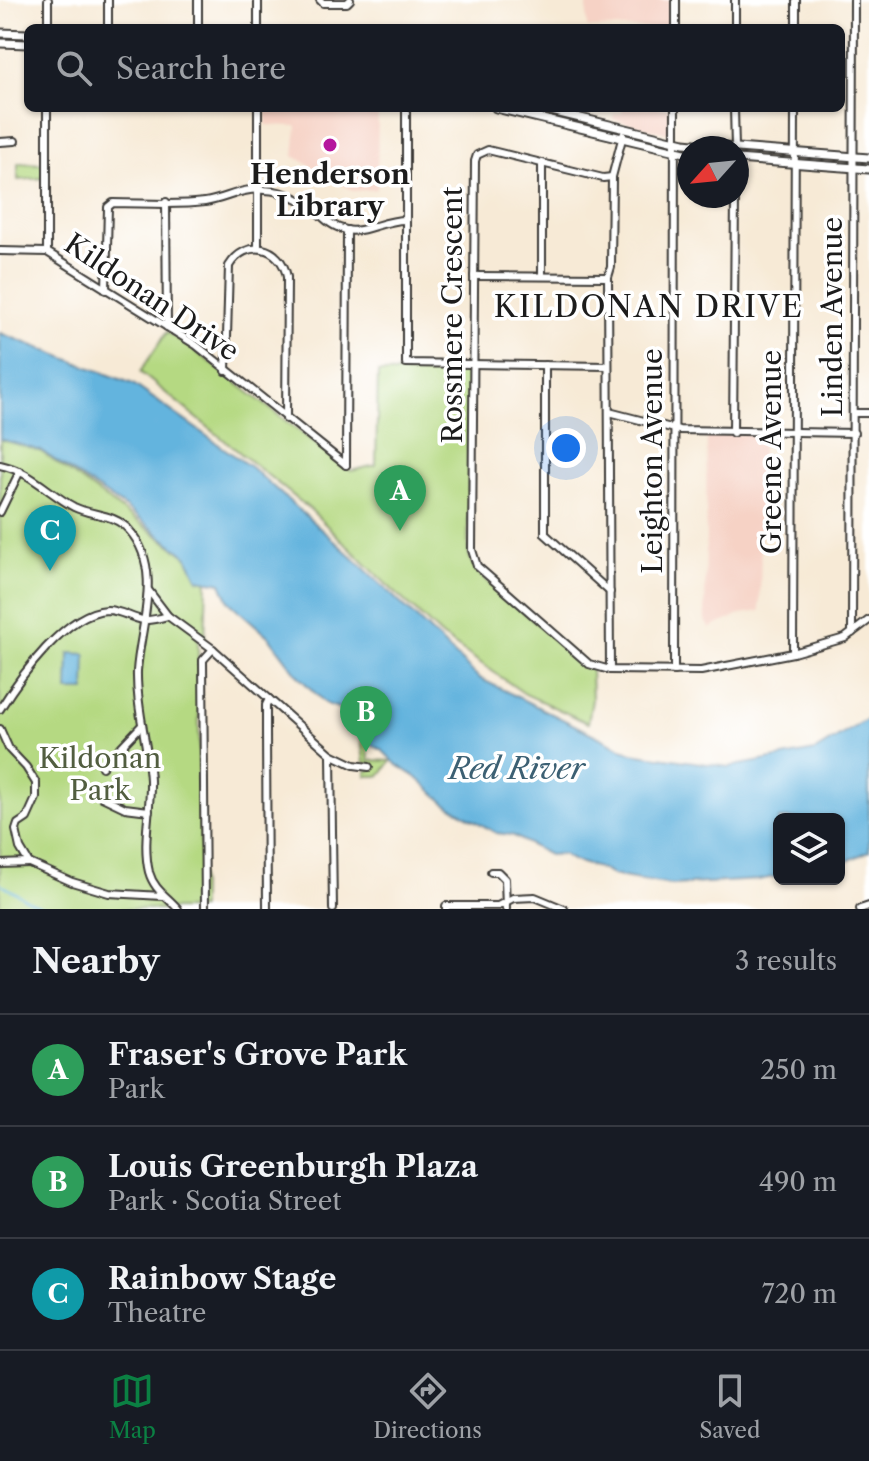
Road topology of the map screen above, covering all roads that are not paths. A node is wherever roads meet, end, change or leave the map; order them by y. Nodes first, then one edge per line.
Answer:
1 (48, 0) edge
2 (108, 0) edge
3 (198, 0) edge
4 (258, 0) edge
5 (320, 0) edge
6 (350, 0) edge
7 (676, 0) edge
8 (735, 0) edge
9 (796, 0) edge
10 (854, 0) edge
11 (48, 24) edge
12 (108, 24) edge
13 (198, 24) edge
14 (258, 24) edge
15 (676, 24) edge
16 (735, 24) edge
17 (796, 24) edge
18 (0, 33) edge
19 (24, 34) edge
20 (0, 43) edge
21 (24, 44) edge
22 (47, 112) edge
23 (258, 112) edge
24 (406, 112) edge
25 (520, 112) edge
26 (556, 112) edge
27 (675, 112) edge
28 (734, 112) edge
29 (795, 112) edge
30 (573, 116) junction
31 (571, 126) junction
32 (628, 129) junction
33 (735, 136) edge
34 (620, 138) junction
35 (15, 141) dead end
36 (675, 141) junction
37 (0, 142) edge
38 (749, 149) edge
39 (675, 152) junction
40 (794, 153) junction
41 (854, 157) junction
42 (869, 158) edge
43 (749, 160) edge
44 (542, 163) junction
45 (795, 163) junction
46 (854, 168) junction
47 (869, 169) edge
48 (612, 177) junction
49 (257, 190) junction
50 (166, 202) junction
51 (735, 208) edge
52 (405, 220) junction
53 (347, 230) junction
54 (258, 248) junction
55 (0, 251) edge
56 (47, 252) junction
57 (474, 276) junction
58 (542, 276) junction
59 (608, 277) junction
60 (106, 290) junction
61 (167, 327) junction
62 (473, 365) junction
63 (545, 365) junction
64 (608, 366) junction
65 (226, 371) junction
66 (609, 412) junction
67 (854, 413) junction
68 (869, 413) edge
69 (286, 419) junction
70 (674, 429) junction
71 (792, 431) junction
72 (733, 433) junction
73 (854, 433) junction
74 (0, 465) edge
75 (20, 471) junction
76 (0, 512) edge
77 (149, 591) junction
78 (610, 592) junction
79 (168, 616) junction
80 (144, 620) junction
81 (869, 620) edge
82 (852, 633) junction
83 (213, 649) junction
84 (793, 653) junction
85 (610, 670) junction
86 (674, 671) junction
87 (269, 699) junction
88 (0, 709) edge
89 (142, 725) junction
90 (0, 729) edge
91 (331, 754) junction
92 (102, 767) dead end
93 (369, 767) dead end
94 (102, 797) dead end
95 (149, 811) junction
96 (29, 863) junction
97 (0, 864) edge
98 (491, 872) dead end
99 (153, 883) junction
100 (143, 895) junction
101 (162, 896) junction
102 (506, 906) edge
103 (869, 906) edge
104 (446, 908) edge
105 (178, 909) edge
106 (205, 909) edge
107 (267, 909) edge
108 (333, 909) edge
109 (564, 909) edge
110 (860, 909) edge

1 - 11 street
2 - 12 street
3 - 13 street
4 - 14 street
5 - 6 street
7 - 15 street
8 - 16 street
9 - 17 street
10 - 41 street, Linden Avenue
18 - 19 main road
20 - 21 main road
22 - 56 street
23 - 49 street
24 - 52 street
25 - 31 main road
26 - 30 main road
27 - 36 street, Leighton Avenue
28 - 33 street
29 - 40 street, Greene Avenue
30 - 31 main road
30 - 32 main road
31 - 34 main road
32 - 34 street
32 - 36 main road
34 - 39 main road
34 - 48 street
35 - 37 street
36 - 39 street, Leighton Avenue
38 - 40 main road
39 - 70 street, Leighton Avenue
40 - 41 main road
40 - 45 street, Greene Avenue
41 - 42 main road
41 - 46 street, Linden Avenue
43 - 45 main road
44 - 48 street, Rossmere Crescent
44 - 57 street, Rossmere Crescent
44 - 58 street
45 - 46 main road
45 - 71 street, Greene Avenue
46 - 47 main road
46 - 67 street, Linden Avenue
48 - 59 street
49 - 50 street
49 - 53 street
49 - 54 street
50 - 60 street
50 - 61 street
51 - 72 street
52 - 53 street
52 - 62 street
53 - 69 street, Kildonan Drive
54 - 65 street
54 - 69 street
55 - 56 street, Kildonan Drive
56 - 60 street, Kildonan Drive
57 - 58 street
57 - 62 street, Rossmere Crescent
58 - 59 street
59 - 64 street
60 - 61 street, Kildonan Drive
61 - 65 street, Kildonan Drive
62 - 63 street
62 - 85 street, Rossmere Crescent
63 - 64 street
63 - 78 street
64 - 66 street
65 - 69 street, Kildonan Drive
66 - 70 street
66 - 78 street
67 - 68 street
67 - 73 street, Linden Avenue
70 - 72 street
70 - 86 street, Leighton Avenue
71 - 72 street
71 - 73 street
71 - 84 street, Greene Avenue
73 - 82 street, Linden Avenue
74 - 75 street
75 - 76 street
75 - 77 street
77 - 79 street
77 - 80 street
78 - 85 street
79 - 80 street
79 - 83 street
80 - 88 street
80 - 89 street
81 - 82 street
82 - 84 street
83 - 87 street
83 - 106 street
84 - 86 street
85 - 86 street
87 - 91 street
87 - 107 street
89 - 92 street
89 - 95 street
90 - 96 street
91 - 93 street
91 - 108 street
94 - 95 street
95 - 99 street
96 - 97 street
96 - 100 street
98 - 102 street
99 - 100 street
99 - 101 street
100 - 101 street
101 - 105 street
102 - 104 street
102 - 109 street
103 - 110 street

